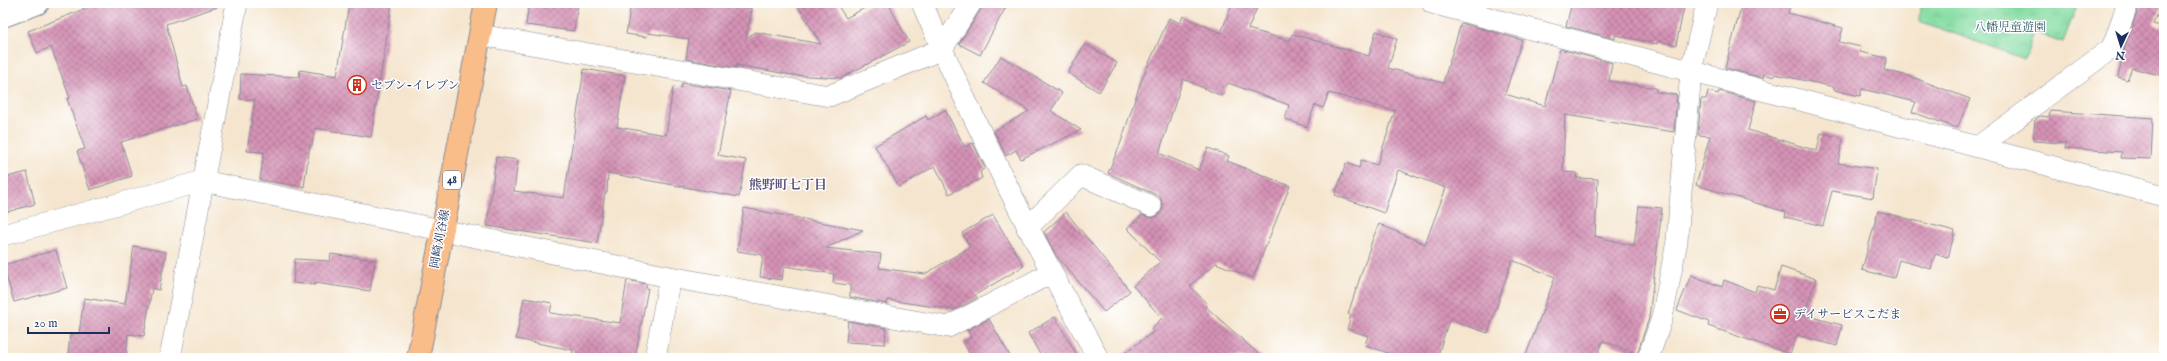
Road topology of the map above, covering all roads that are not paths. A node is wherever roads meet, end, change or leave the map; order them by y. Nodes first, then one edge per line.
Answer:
1 (38, 3) edge
2 (236, 3) edge
3 (486, 3) edge
4 (922, 3) edge
5 (971, 3) edge
6 (1432, 3) edge
7 (1707, 3) edge
8 (2128, 3) edge
9 (3, 16) edge
10 (480, 35) junction
11 (942, 49) junction
12 (1691, 71) junction
13 (1978, 146) junction
14 (203, 181) junction
15 (2164, 196) edge
16 (1151, 206) dead end
17 (1027, 228) junction
18 (442, 231) junction
19 (3, 235) edge
20 (1051, 273) junction
21 (670, 277) junction
22 (170, 358) edge
23 (418, 358) edge
24 (655, 358) edge
25 (1098, 358) edge
26 (1648, 358) edge

1 - 9 street
2 - 14 street
3 - 10 main road, 岡崎刈谷線 / 48
4 - 11 street
5 - 11 street
6 - 12 street
7 - 12 street
8 - 13 street
10 - 11 street
10 - 18 main road, 岡崎刈谷線 / 48
11 - 17 street
12 - 13 street
12 - 26 street
13 - 15 street
14 - 18 street
14 - 19 street
14 - 22 street
16 - 17 street
17 - 20 street
18 - 21 street
18 - 23 main road, 岡崎刈谷線 / 48
20 - 21 street
20 - 25 street
21 - 24 street

